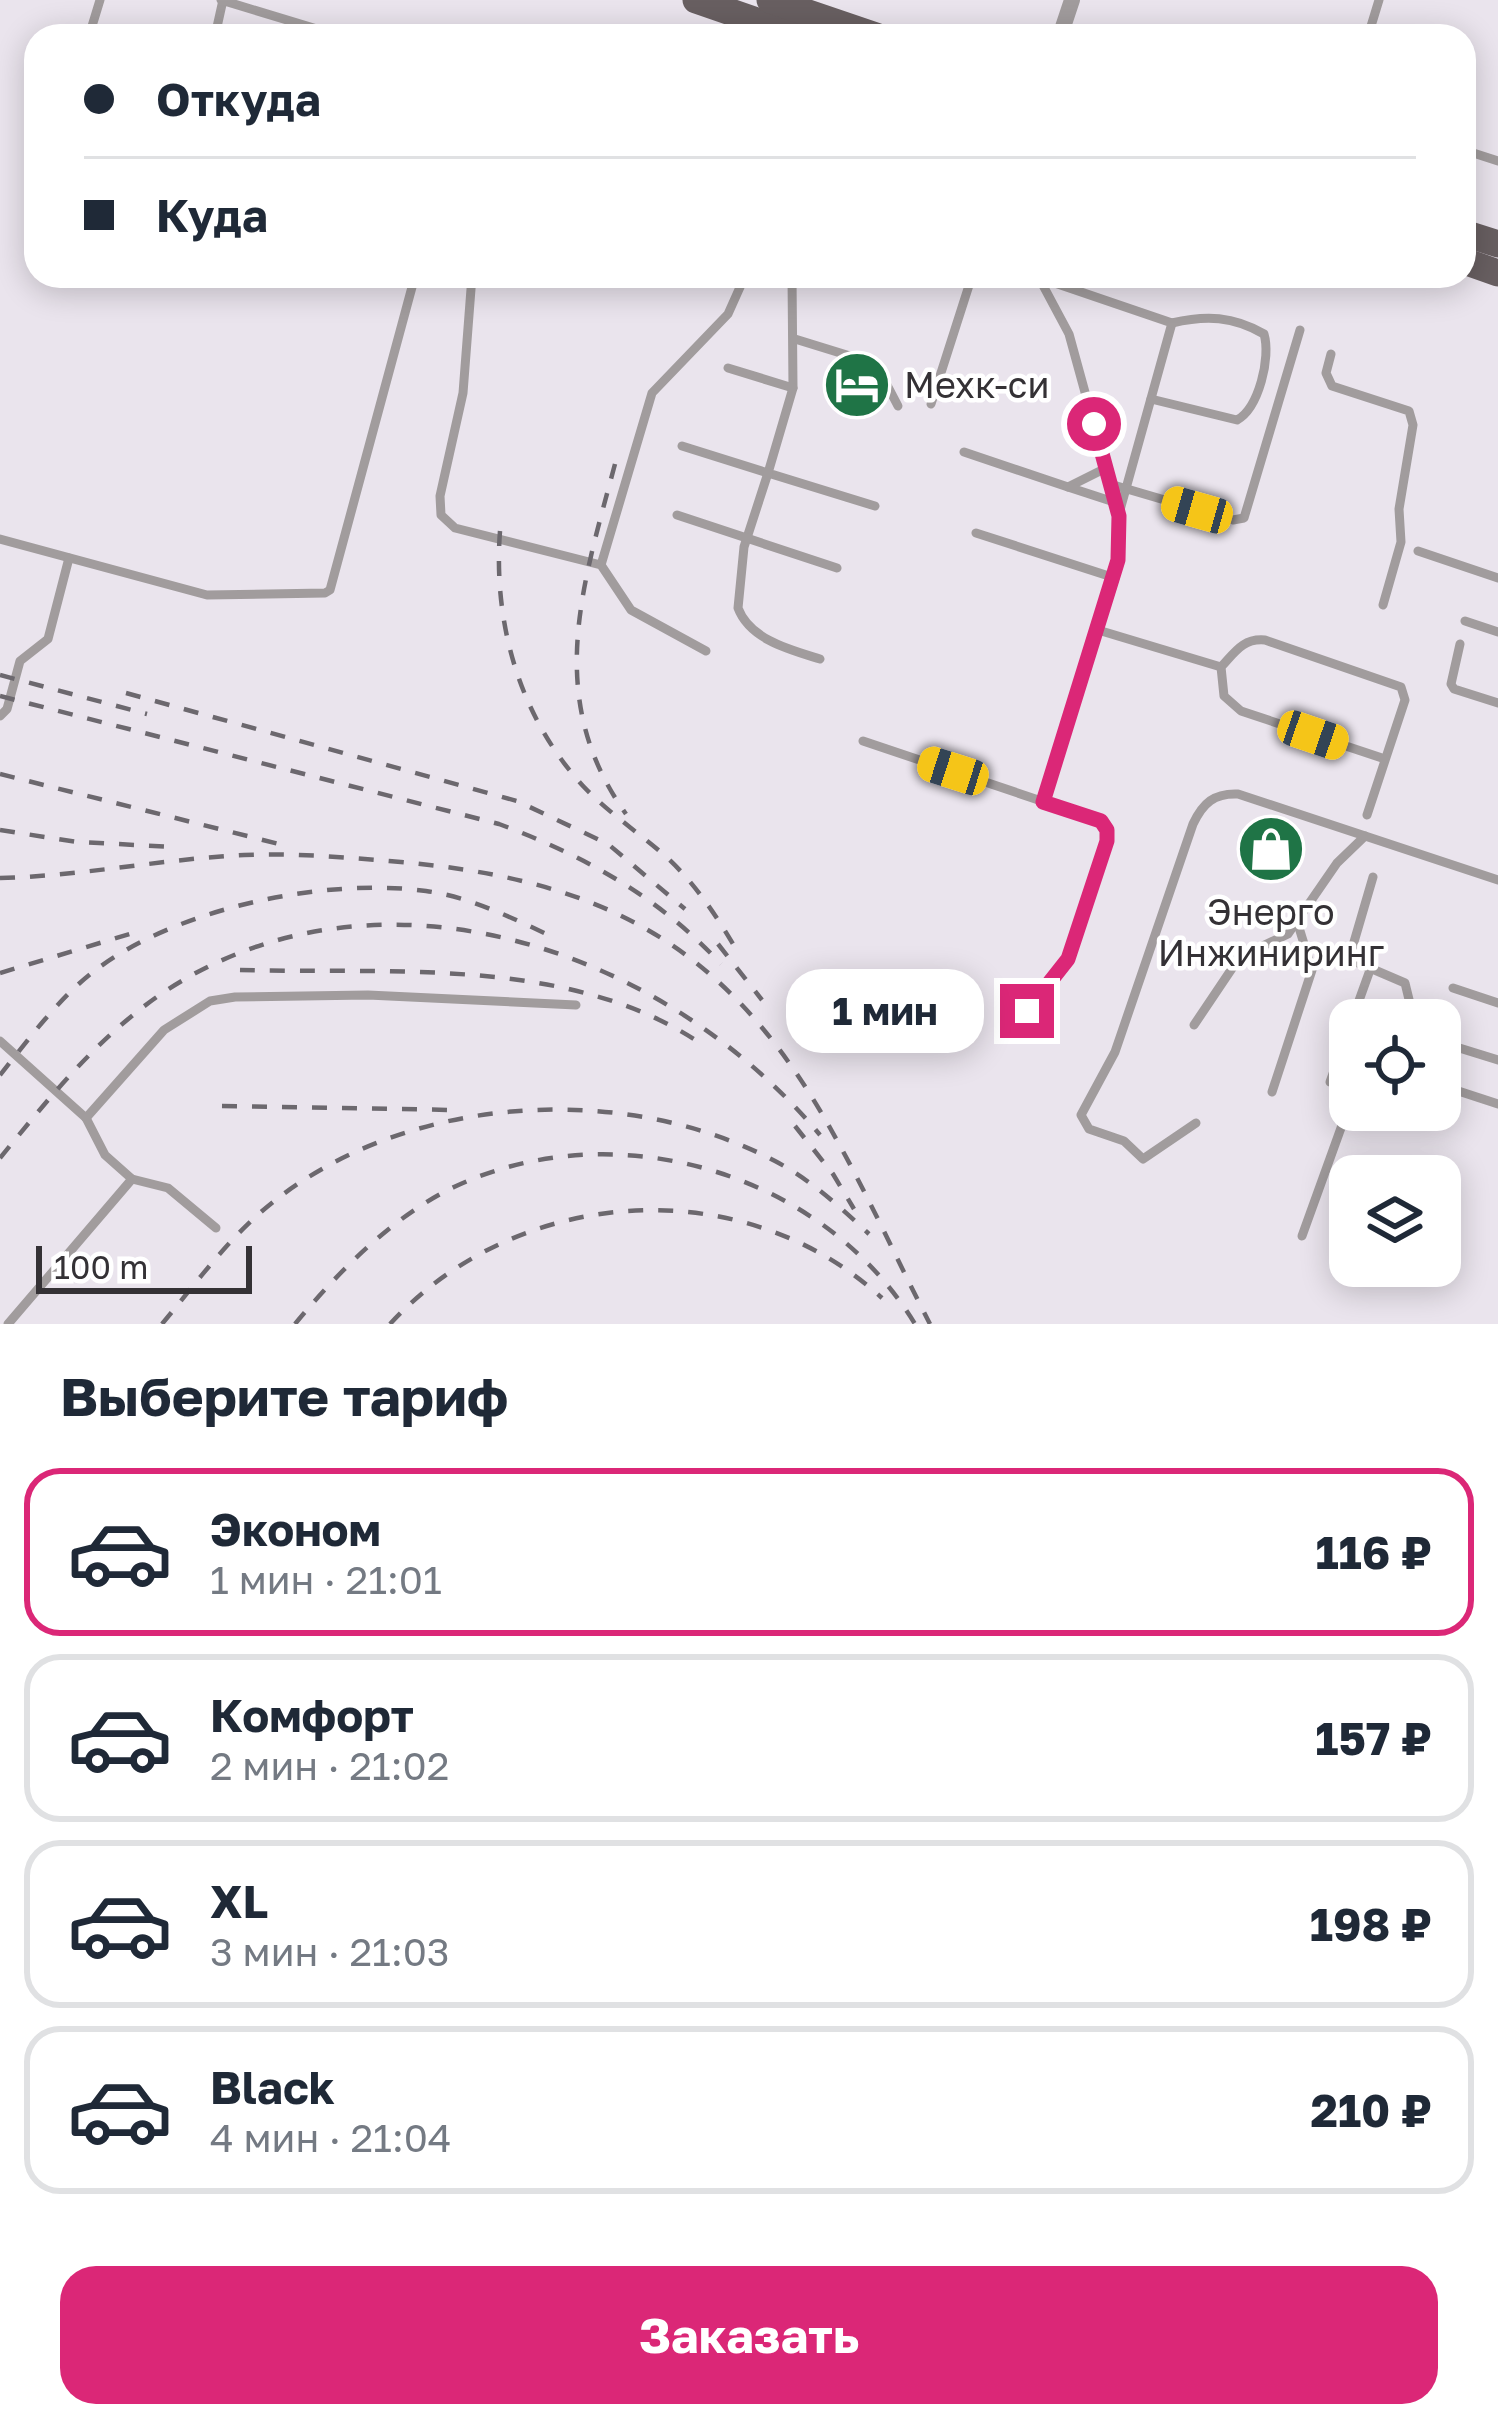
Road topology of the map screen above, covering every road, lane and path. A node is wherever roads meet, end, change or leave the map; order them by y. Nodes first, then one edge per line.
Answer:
1 (222, 0) edge
2 (696, 0) edge
3 (770, 12) edge
4 (301, 24) edge
5 (823, 24) edge
6 (413, 288) edge
7 (471, 288) edge
8 (740, 288) edge
9 (793, 288) edge
10 (968, 288) edge
11 (1046, 288) edge
12 (1072, 288) edge
13 (1172, 323) junction
14 (1300, 330) dead end
15 (795, 339) junction
16 (1331, 354) dead end
17 (728, 368) dead end
18 (793, 388) junction
19 (1150, 399) junction
20 (931, 404) dead end
21 (898, 406) dead end
22 (682, 446) dead end
23 (964, 452) dead end
24 (1106, 468) junction
25 (768, 472) junction
26 (1110, 484) junction
27 (1068, 487) junction
28 (1126, 489) junction
29 (1115, 502) junction
30 (874, 506) dead end
31 (676, 515) dead end
32 (1119, 516) junction
33 (976, 533) dead end
34 (0, 539) edge
35 (747, 539) junction
36 (1418, 551) dead end
37 (69, 558) junction
38 (601, 565) junction
39 (837, 568) dead end
40 (1115, 578) junction
41 (1498, 578) edge
42 (1383, 605) dead end
43 (1466, 621) dead end
44 (1099, 630) junction
45 (1498, 632) edge
46 (1460, 644) dead end
47 (706, 650) dead end
48 (820, 659) dead end
49 (1221, 667) junction
50 (1498, 703) edge
51 (0, 716) edge
52 (863, 741) dead end
53 (1385, 760) junction
54 (1043, 802) junction
55 (1366, 815) dead end
56 (1365, 836) junction
57 (1373, 877) dead end
58 (1498, 880) edge
59 (1297, 921) junction
60 (1370, 970) junction
61 (1453, 988) dead end
62 (1360, 999) edge
63 (1409, 999) edge
64 (1498, 1003) edge
65 (576, 1005) dead end
66 (1027, 1011) dead end
67 (1193, 1025) dead end
68 (0, 1041) edge
69 (1461, 1049) edge
70 (1498, 1060) edge
71 (1272, 1092) dead end
72 (1461, 1092) edge
73 (1498, 1104) edge
74 (86, 1118) junction
75 (1196, 1123) dead end
76 (1340, 1131) edge
77 (132, 1179) junction
78 (217, 1228) dead end
79 (1302, 1236) dead end
80 (8, 1324) edge

1 - 4 lane
2 - 3 main road
3 - 5 main road
6 - 37 lane
7 - 38 lane
8 - 38 lane
9 - 15 lane
10 - 20 lane
11 - 24 lane
12 - 13 lane
13 - 19 lane
13 - 19 lane
14 - 28 lane
15 - 18 lane
15 - 21 lane
16 - 42 lane
17 - 18 lane
18 - 25 lane
19 - 28 lane
22 - 25 lane
23 - 27 lane
24 - 26 lane
24 - 27 lane
25 - 30 lane
25 - 35 lane
26 - 28 lane
26 - 29 lane
27 - 29 lane
28 - 32 lane
29 - 32 lane
31 - 35 lane
32 - 40 lane
33 - 40 lane
34 - 37 lane
35 - 39 lane
35 - 48 lane
36 - 41 lane
37 - 51 lane
38 - 47 lane
40 - 44 lane
43 - 45 lane
44 - 49 lane
44 - 54 lane
46 - 50 lane
49 - 53 lane
49 - 53 lane
52 - 54 lane
53 - 55 lane
54 - 66 lane
56 - 58 lane
56 - 59 lane
56 - 75 lane
57 - 60 lane
59 - 67 lane
59 - 71 lane
60 - 62 lane
60 - 63 lane
61 - 64 lane
65 - 74 lane
68 - 74 lane
69 - 70 lane
72 - 73 lane
74 - 77 lane
76 - 79 lane
77 - 78 lane
77 - 80 lane

